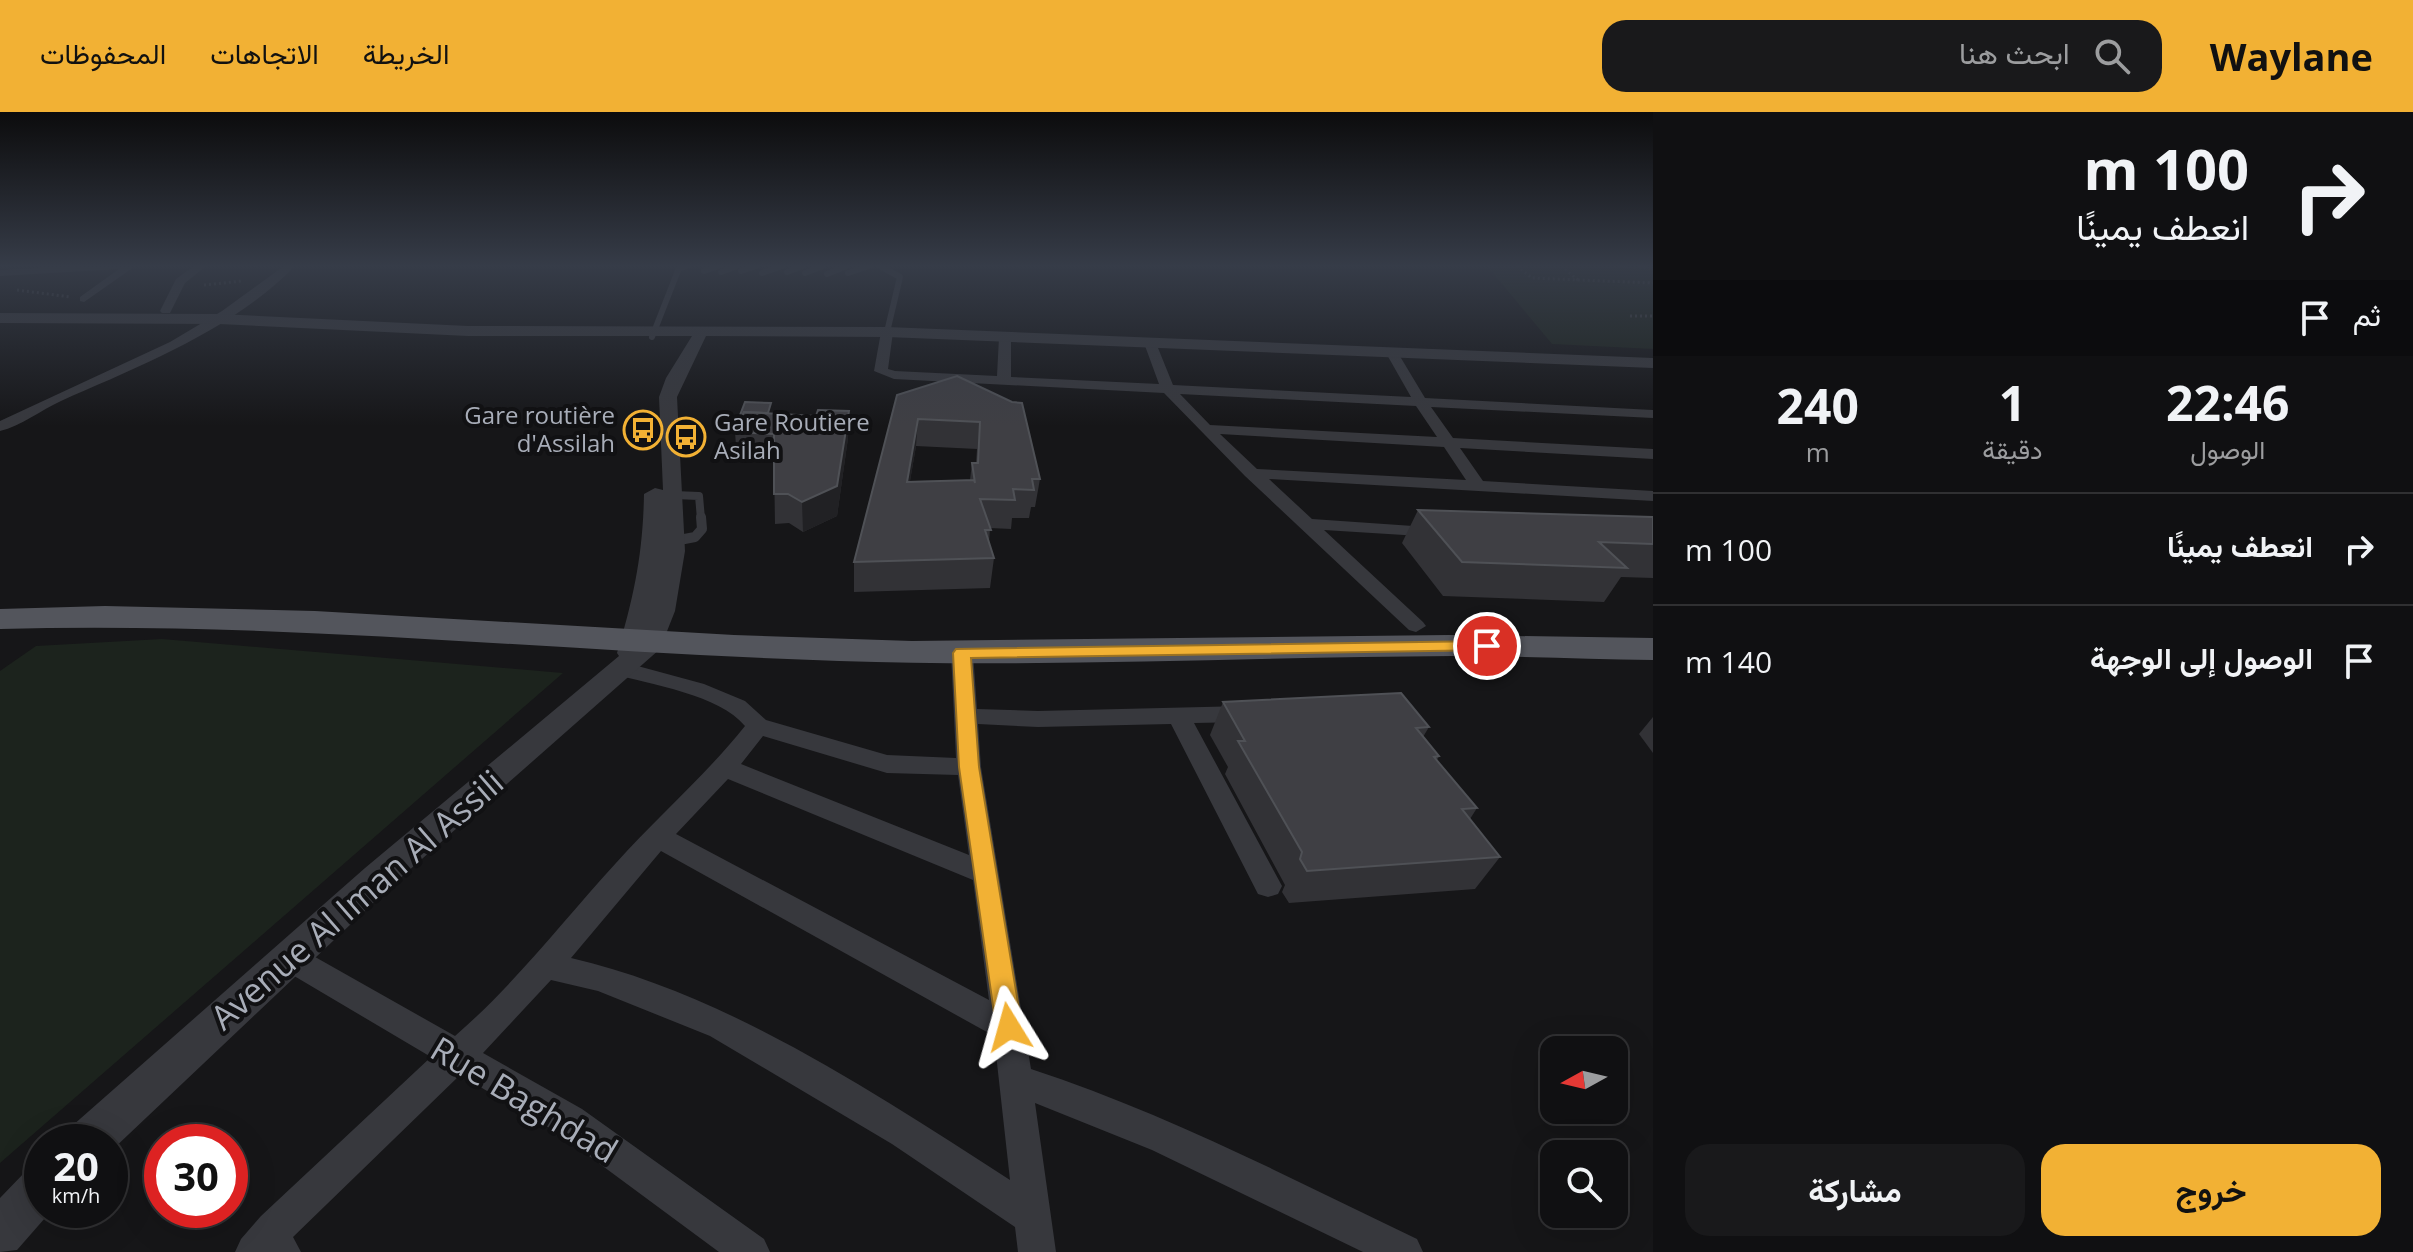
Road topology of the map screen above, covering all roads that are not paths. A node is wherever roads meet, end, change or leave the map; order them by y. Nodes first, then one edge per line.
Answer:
1 (219, 319) edge
2 (223, 319) edge
3 (660, 319) edge
4 (891, 319) edge
5 (654, 334) junction
6 (887, 335) junction
7 (1005, 337) junction
8 (692, 338) junction
9 (1150, 343) junction
10 (1392, 353) junction
11 (1653, 363) edge
12 (1004, 380) junction
13 (1168, 389) junction
14 (1420, 401) junction
15 (1653, 414) edge
16 (0, 427) edge
17 (1206, 429) junction
18 (1449, 444) junction
19 (1653, 454) edge
20 (1251, 473) junction
21 (1478, 486) junction
22 (1653, 496) edge
23 (1308, 524) junction
24 (1461, 533) edge
25 (0, 599) edge
26 (0, 619) edge
27 (1416, 626) junction
28 (1653, 632) edge
29 (639, 642) junction
30 (1653, 649) edge
31 (962, 653) junction
32 (1272, 714) edge
33 (966, 716) junction
34 (1179, 716) junction
35 (758, 726) junction
36 (724, 767) junction
37 (969, 767) junction
38 (658, 837) junction
39 (987, 874) junction
40 (1268, 886) dead end
41 (290, 958) junction
42 (545, 965) junction
43 (1009, 1027) junction
44 (457, 1058) junction
45 (1016, 1080) junction
46 (108, 1124) edge
47 (24, 1207) edge
48 (1032, 1216) junction
49 (0, 1233) edge
50 (267, 1248) edge
51 (751, 1252) edge
52 (1037, 1252) edge
53 (1404, 1252) edge

1 - 16 street
2 - 5 street
3 - 5 lane
4 - 6 lane
5 - 6 street
5 - 8 street
6 - 7 street
6 - 8 street
6 - 12 street
7 - 9 street
7 - 12 street
8 - 29 street
8 - 29 street
9 - 10 street
9 - 13 street
10 - 11 street
10 - 14 street
12 - 13 street
13 - 14 street
13 - 17 street
14 - 15 street
14 - 18 street
17 - 18 street
17 - 20 street
18 - 19 street
18 - 21 street
20 - 21 street
20 - 23 street
21 - 22 street
23 - 24 street
23 - 27 street
25 - 29 main road
26 - 29 main road
27 - 28 main road
27 - 29 main road
29 - 31 main road
29 - 35 street
29 - 41 street, Avenue Al Iman Al Assili
30 - 31 main road
31 - 33 street
32 - 34 street
33 - 34 street
33 - 37 street
34 - 40 street
35 - 36 street
35 - 37 street
36 - 38 street
36 - 39 street
37 - 39 street
38 - 42 street
38 - 43 street
39 - 43 street
41 - 44 street, Rue Baghdad
41 - 46 street, Avenue Al Iman Al Assili
42 - 44 street
42 - 48 street
43 - 45 street
44 - 50 street
44 - 51 street, Rue Baghdad
45 - 48 street
45 - 53 street
47 - 49 street
48 - 52 street

